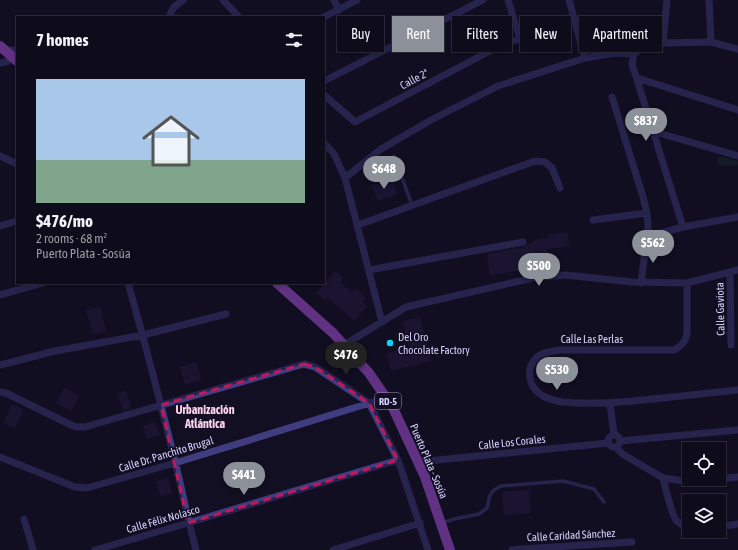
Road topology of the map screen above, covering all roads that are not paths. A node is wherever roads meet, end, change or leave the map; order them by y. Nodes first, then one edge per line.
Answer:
1 (183, 0) edge
2 (223, 0) edge
3 (334, 0) edge
4 (357, 0) edge
5 (483, 0) edge
6 (508, 0) edge
7 (569, 0) edge
8 (667, 0) edge
9 (709, 0) edge
10 (339, 10) junction
11 (169, 16) edge
12 (238, 16) edge
13 (325, 17) edge
14 (520, 39) joint
15 (711, 42) junction
16 (663, 43) junction
17 (738, 49) edge
18 (10, 53) edge
19 (634, 54) junction
20 (585, 58) junction
21 (0, 63) edge
22 (637, 78) junction
23 (325, 80) edge
24 (325, 96) edge
25 (612, 97) dead end
26 (738, 110) edge
27 (652, 131) junction
28 (325, 143) edge
29 (0, 156) edge
30 (394, 156) dead end
31 (738, 156) edge
32 (16, 164) edge
33 (345, 178) junction
34 (560, 188) dead end
35 (412, 205) junction
36 (647, 213) junction
37 (738, 217) edge
38 (593, 220) dead end
39 (16, 221) edge
40 (358, 225) junction
41 (0, 226) edge
42 (682, 227) junction
43 (649, 241) junction
44 (523, 242) dead end
45 (369, 270) junction
46 (738, 270) edge
47 (730, 272) junction
48 (687, 282) junction
49 (641, 283) junction
50 (39, 284) edge
51 (128, 284) edge
52 (278, 284) edge
53 (0, 295) edge
54 (226, 314) dead end
55 (382, 322) junction
56 (143, 335) junction
57 (344, 345) junction
58 (731, 345) dead end
59 (0, 366) edge
60 (738, 390) edge
61 (0, 392) edge
62 (386, 398) junction
63 (369, 403) junction
64 (610, 403) junction
65 (161, 405) junction
66 (738, 430) edge
67 (615, 444) junction
68 (0, 457) edge
69 (398, 460) junction
70 (418, 462) junction
71 (175, 463) junction
72 (738, 477) edge
73 (663, 478) junction
74 (726, 478) edge
75 (682, 481) edge
76 (604, 502) dead end
77 (24, 519) dead end
78 (188, 523) junction
79 (420, 523) junction
80 (441, 523) junction
81 (738, 524) edge
82 (682, 525) edge
83 (726, 526) edge
84 (632, 542) dead end
85 (33, 550) edge
86 (95, 550) edge
87 (196, 550) edge
88 (333, 550) edge
89 (428, 550) edge
90 (450, 550) edge
91 (512, 550) edge

1 - 11 street
2 - 12 street
3 - 10 street
4 - 10 street
5 - 23 street
6 - 14 street
7 - 20 street
8 - 16 street
9 - 15 street
10 - 13 street
14 - 24 street, Calle 2ª
15 - 16 street
15 - 17 street
16 - 19 street
18 - 21 street
19 - 20 street
19 - 22 street
20 - 33 street
22 - 26 street
22 - 27 street
25 - 36 street
27 - 31 street
27 - 42 street
28 - 33 street
29 - 32 street
30 - 35 lane
33 - 40 street
34 - 35 street
35 - 40 street
36 - 38 street
36 - 43 street
37 - 42 street
39 - 41 street
40 - 45 street
42 - 43 street
43 - 49 street
44 - 45 street
45 - 55 street
46 - 47 street
47 - 48 street
47 - 58 street, Calle Gaviota
48 - 49 street
48 - 64 street, Calle Las Perlas
49 - 55 street
50 - 53 street
51 - 56 street
52 - 57 main road, Puerto Plata - Sosúa / RD-5
54 - 56 street
55 - 57 street
56 - 59 street
56 - 65 street
57 - 62 main road, Puerto Plata - Sosúa / RD-5
60 - 64 street, Calle Las Perlas
61 - 65 street
62 - 63 street, Calle Dr. Panchito Brugal
62 - 70 main road, Puerto Plata - Sosúa / RD-5
63 - 65 street
63 - 69 street
63 - 71 street, Calle Dr. Panchito Brugal
64 - 67 street
65 - 71 street
66 - 67 street, Calle Los Corales
67 - 70 street, Calle Los Corales
67 - 73 street
68 - 71 street, Calle Dr. Panchito Brugal
69 - 78 street, Calle Félix Nolasco
69 - 79 street
70 - 80 main road, Puerto Plata - Sosúa / RD-5
71 - 78 street
72 - 74 street
73 - 75 street
73 - 82 street
76 - 80 lane
77 - 85 street
78 - 86 street, Calle Félix Nolasco
78 - 87 street
79 - 88 street
79 - 89 street
80 - 90 main road, Puerto Plata - Sosúa / RD-5
81 - 83 street
84 - 91 street, Calle Caridad Sánchez

